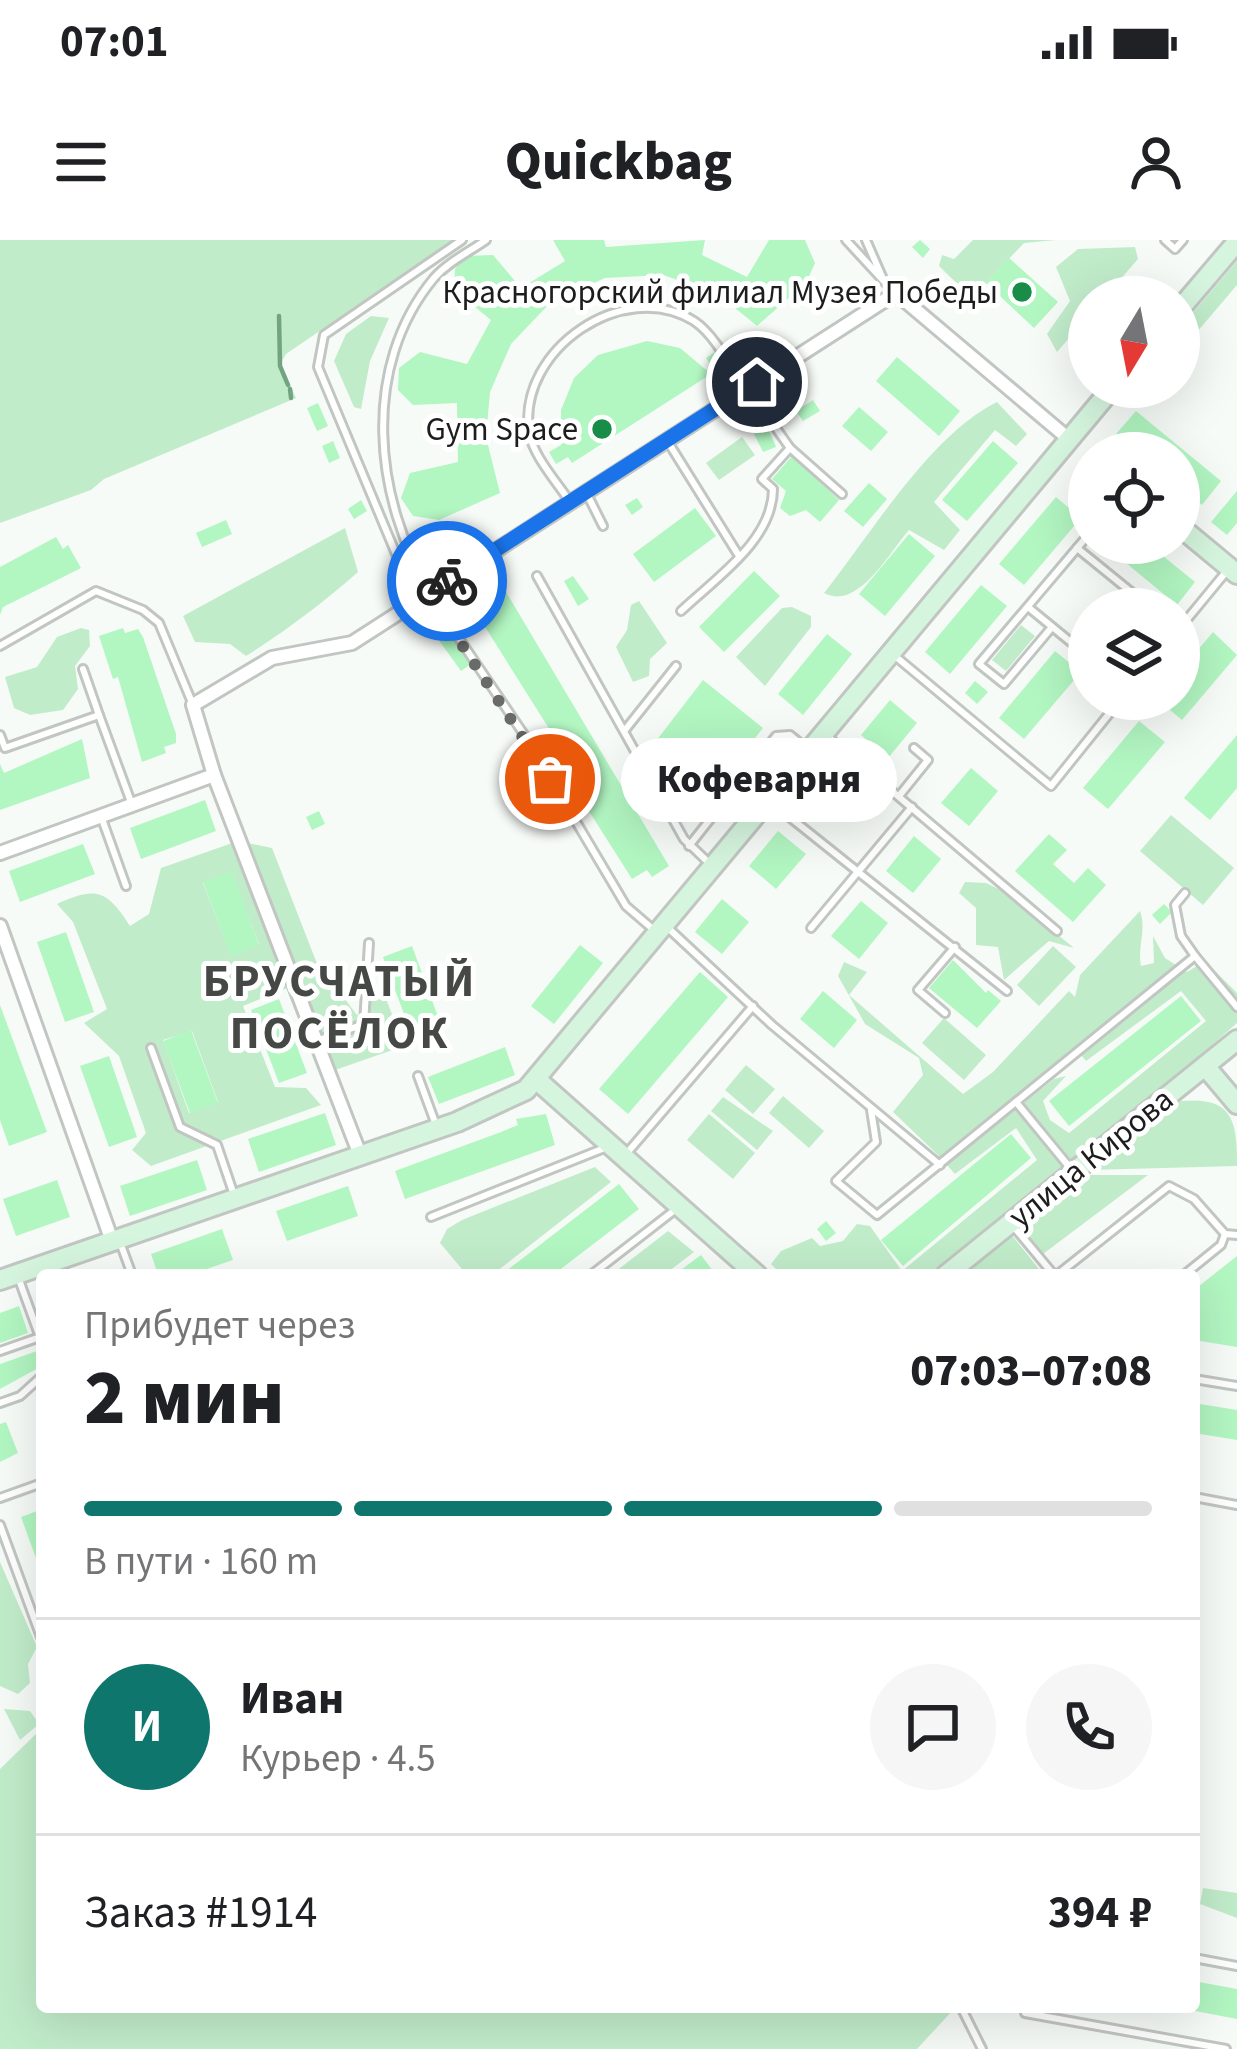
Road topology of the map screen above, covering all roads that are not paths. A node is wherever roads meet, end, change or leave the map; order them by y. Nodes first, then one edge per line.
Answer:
1 (462, 240) edge
2 (486, 240) edge
3 (846, 240) edge
4 (866, 240) edge
5 (1165, 240) edge
6 (1183, 240) edge
7 (1237, 242) edge
8 (884, 282) junction
9 (1200, 285) edge
10 (896, 293) junction
11 (747, 389) junction
12 (1096, 408) edge
13 (1076, 432) edge
14 (1068, 438) edge
15 (667, 440) junction
16 (1068, 442) edge
17 (790, 448) junction
18 (586, 492) junction
19 (842, 494) dead end
20 (570, 502) junction
21 (603, 526) dead end
22 (1200, 544) edge
23 (739, 556) junction
24 (1068, 559) edge
25 (1097, 564) edge
26 (1233, 571) edge
27 (537, 576) dead end
28 (1126, 588) edge
29 (424, 596) junction
30 (1200, 606) edge
31 (1028, 607) junction
32 (681, 610) dead end
33 (1052, 627) junction
34 (438, 629) dead end
35 (1068, 640) edge
36 (0, 646) edge
37 (891, 653) junction
38 (676, 666) dead end
39 (83, 669) dead end
40 (193, 705) junction
41 (99, 715) junction
42 (1104, 720) edge
43 (625, 730) junction
44 (824, 734) junction
45 (0, 735) edge
46 (914, 748) dead end
47 (810, 751) junction
48 (214, 775) junction
49 (899, 796) junction
50 (769, 801) junction
51 (132, 805) junction
52 (912, 807) junction
53 (100, 816) junction
54 (688, 846) junction
55 (0, 853) edge
56 (713, 867) junction
57 (857, 873) junction
58 (127, 886) dead end
59 (1185, 893) dead end
60 (0, 926) edge
61 (811, 928) dead end
62 (661, 929) junction
63 (1057, 931) dead end
64 (369, 943) dead end
65 (955, 947) junction
66 (1195, 956) junction
67 (1007, 992) dead end
68 (753, 1006) junction
69 (1237, 1007) edge
70 (945, 1013) dead end
71 (1237, 1040) edge
72 (316, 1041) junction
73 (151, 1048) dead end
74 (1205, 1066) junction
75 (418, 1076) dead end
76 (536, 1080) junction
77 (1016, 1102) junction
78 (1237, 1104) edge
79 (871, 1110) junction
80 (437, 1129) junction
81 (617, 1151) junction
82 (360, 1156) junction
83 (940, 1165) junction
84 (1074, 1172) junction
85 (235, 1199) junction
86 (679, 1207) junction
87 (431, 1217) dead end
88 (1010, 1223) junction
89 (1225, 1234) junction
90 (1237, 1235) edge
91 (115, 1240) junction
92 (129, 1269) edge
93 (599, 1269) edge
94 (749, 1269) edge
95 (953, 1269) edge
96 (1050, 1269) edge
97 (1063, 1269) edge
98 (1191, 1269) edge
99 (5, 1277) edge
100 (36, 1331) edge
101 (36, 1341) edge
102 (0, 1351) edge
103 (1200, 1380) edge
104 (36, 1381) edge
105 (1237, 1386) edge
106 (0, 1402) edge
107 (36, 1485) edge
108 (0, 1498) edge
109 (1200, 1498) edge
110 (1237, 1505) edge
111 (0, 1525) edge
112 (36, 1624) edge
113 (1200, 1959) edge
114 (1237, 1966) edge
115 (964, 2013) edge
116 (1025, 2013) dead end
117 (982, 2049) edge
118 (1226, 2049) edge

1 - 29 lane
2 - 29 lane
3 - 8 lane
4 - 8 lane
5 - 6 lane
7 - 9 main road
8 - 10 lane
10 - 11 street
10 - 14 street
11 - 15 street
11 - 17 lane
11 - 20 lane
12 - 13 main road
15 - 18 street
15 - 23 lane
16 - 37 main road
17 - 19 lane
17 - 23 lane
18 - 20 street
18 - 21 lane
20 - 29 street
22 - 26 main road
23 - 32 lane
24 - 31 lane
25 - 28 lane
26 - 30 lane
27 - 43 lane
29 - 34 lane
29 - 40 street
29 - 62 lane
31 - 33 lane
31 - 33 lane
33 - 35 lane
36 - 40 lane
37 - 42 lane
37 - 44 main road
38 - 43 lane
39 - 41 lane
40 - 48 street
41 - 45 lane
41 - 51 lane
43 - 54 lane
44 - 47 main road
44 - 49 lane
46 - 49 lane
47 - 50 main road
47 - 54 lane
48 - 51 street
48 - 72 street
49 - 52 lane
50 - 56 main road
50 - 57 lane
51 - 53 street
52 - 57 lane
52 - 63 lane
53 - 55 street
53 - 58 lane
54 - 56 lane
56 - 62 main road
57 - 61 lane
57 - 65 lane
59 - 66 lane
60 - 91 street
62 - 68 lane
62 - 76 main road
64 - 72 lane
65 - 67 lane
65 - 70 lane
66 - 69 lane
66 - 77 lane
68 - 79 lane
68 - 81 lane
71 - 74 main road, улица Кирова
72 - 82 street
73 - 85 lane
74 - 78 main road
74 - 84 main road, улица Кирова
75 - 80 lane
76 - 80 main road
76 - 81 main road
77 - 83 lane
77 - 84 lane
79 - 83 lane
79 - 83 lane
80 - 82 main road
81 - 86 main road
81 - 87 lane
82 - 85 main road
84 - 88 main road, улица Кирова
85 - 91 main road
86 - 93 lane
86 - 94 main road
88 - 95 main road, улица Кирова
88 - 96 lane
89 - 90 lane
89 - 97 lane
89 - 98 lane
91 - 92 lane
91 - 99 main road
99 - 100 lane
101 - 102 lane
103 - 105 lane
104 - 106 lane
107 - 108 lane
109 - 110 lane
111 - 112 lane
113 - 114 lane
115 - 117 lane
116 - 118 lane

